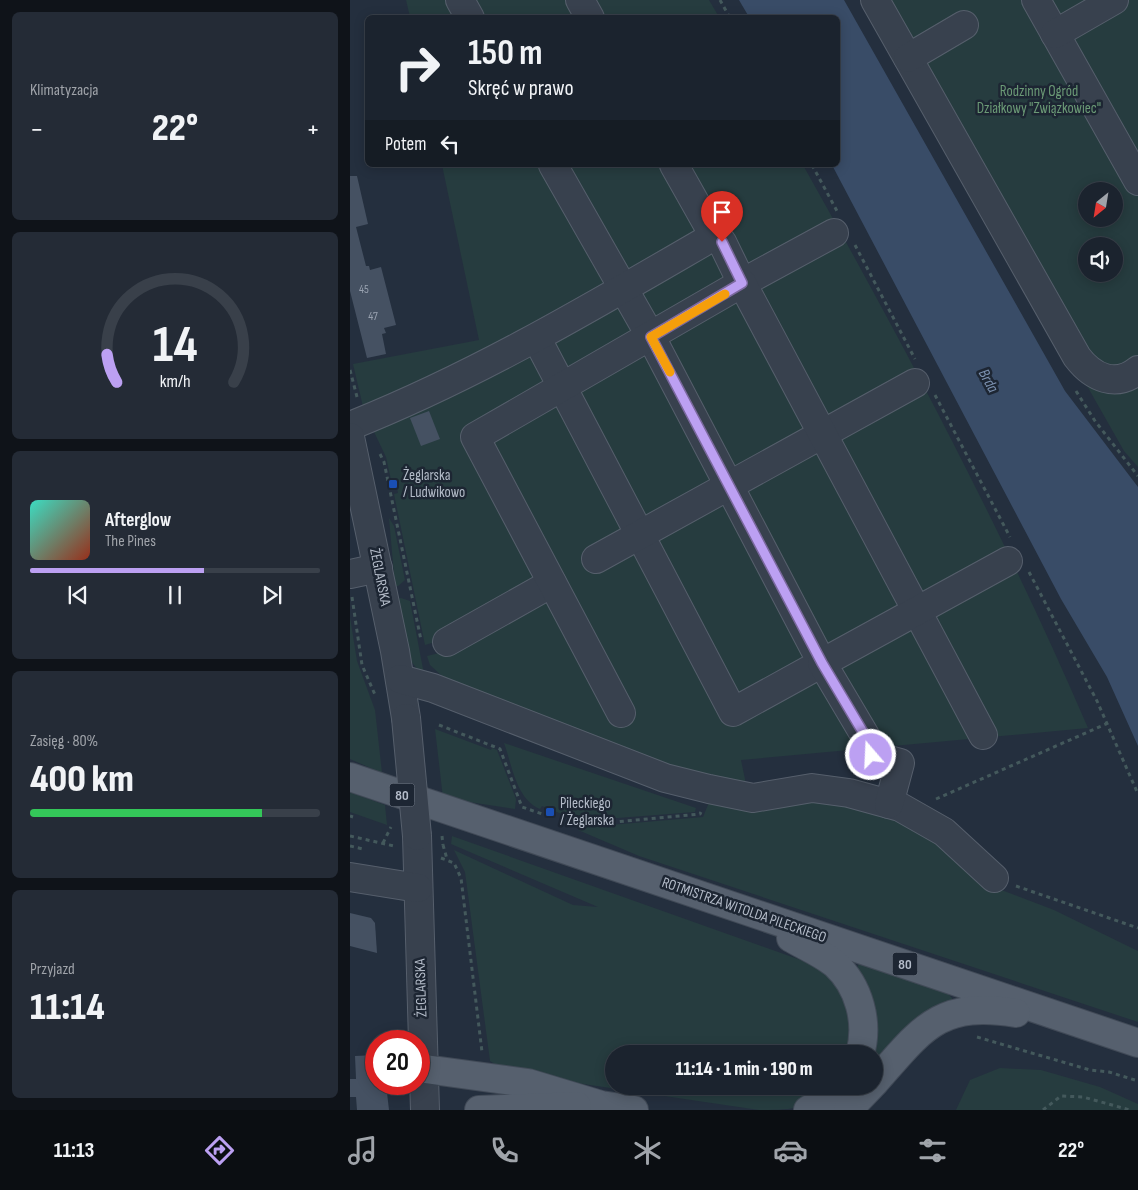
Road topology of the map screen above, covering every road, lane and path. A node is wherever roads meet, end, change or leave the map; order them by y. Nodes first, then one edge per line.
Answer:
1 (460, 0) edge
2 (580, 0) edge
3 (720, 0) edge
4 (875, 0) edge
5 (1036, 0) edge
6 (1114, 0) edge
7 (468, 15) edge
8 (588, 15) edge
9 (728, 15) edge
10 (964, 25) dead end
11 (1055, 34) junction
12 (908, 58) junction
13 (554, 167) edge
14 (675, 167) edge
15 (813, 167) edge
16 (1138, 181) edge
17 (843, 232) junction
18 (714, 236) junction
19 (742, 283) junction
20 (623, 289) junction
21 (651, 337) junction
22 (537, 339) junction
23 (1138, 370) edge
24 (923, 381) junction
25 (562, 387) junction
26 (350, 426) edge
27 (822, 434) junction
28 (350, 437) edge
29 (730, 485) junction
30 (640, 535) junction
31 (1016, 557) junction
32 (596, 559) dead end
33 (361, 572) edge
34 (552, 583) junction
35 (917, 611) junction
36 (447, 642) dead end
37 (822, 663) junction
38 (400, 679) junction
39 (378, 702) dead end
40 (621, 713) dead end
41 (1106, 724) junction
42 (438, 725) dead end
43 (983, 735) dead end
44 (350, 777) edge
45 (1138, 794) edge
46 (702, 808) dead end
47 (898, 808) junction
48 (547, 815) dead end
49 (563, 821) dead end
50 (391, 826) dead end
51 (350, 836) edge
52 (383, 843) junction
53 (391, 845) dead end
54 (350, 846) edge
55 (443, 846) dead end
56 (363, 849) dead end
57 (435, 858) dead end
58 (448, 859) junction
59 (350, 877) edge
60 (994, 878) joint
61 (418, 888) junction
62 (735, 907) junction
63 (1138, 928) edge
64 (1074, 1022) junction
65 (423, 1030) edge
66 (969, 1036) dead end
67 (1138, 1044) edge
68 (863, 1045) edge
69 (482, 1056) dead end
70 (430, 1070) edge
71 (883, 1073) edge
72 (1138, 1082) edge
73 (425, 1095) edge
74 (833, 1095) edge
75 (862, 1095) edge
76 (601, 1105) junction
77 (425, 1110) edge
78 (479, 1110) edge
79 (634, 1110) edge
80 (808, 1110) edge
81 (848, 1110) edge
82 (1043, 1110) edge
83 (1130, 1110) edge

1 - 7 street
2 - 8 street
3 - 9 path
4 - 12 street
5 - 11 street
6 - 11 street
10 - 12 street
11 - 16 street
12 - 23 street
13 - 20 street
14 - 18 street
15 - 17 path
17 - 19 street
17 - 24 path
18 - 19 street
18 - 20 street
19 - 21 street
19 - 27 street
20 - 21 street
20 - 22 street
21 - 25 street
21 - 29 street
22 - 25 street
22 - 26 street
24 - 27 street
24 - 31 path
25 - 30 street
25 - 34 street
27 - 29 street
27 - 35 street
28 - 33 street, ŻEGLARSKA
29 - 30 street
29 - 37 street
30 - 32 street
30 - 37 street
31 - 35 street
31 - 41 path
33 - 38 street, ŻEGLARSKA
33 - 39 path
34 - 36 street
34 - 40 street
35 - 37 street
35 - 43 street
37 - 47 street
38 - 47 street
38 - 61 street, ŻEGLARSKA, bridge
41 - 45 path
41 - 47 path
42 - 48 path
44 - 62 main road, ROTMISTRZA WITOLDA PILECKIEGO / 80
46 - 49 path
47 - 60 street
50 - 52 path
51 - 52 path
52 - 53 path
54 - 56 path
55 - 58 path
57 - 58 path
58 - 69 path
59 - 61 street
60 - 63 path
61 - 65 street, ŻEGLARSKA
62 - 64 main road, ROTMISTRZA WITOLDA PILECKIEGO / 80
62 - 68 main road
64 - 67 main road, ROTMISTRZA WITOLDA PILECKIEGO / 80
64 - 71 main road
66 - 72 path
70 - 76 main road
73 - 77 street, ŻEGLARSKA
74 - 80 main road
75 - 81 main road
76 - 78 main road
76 - 79 main road
82 - 83 path

